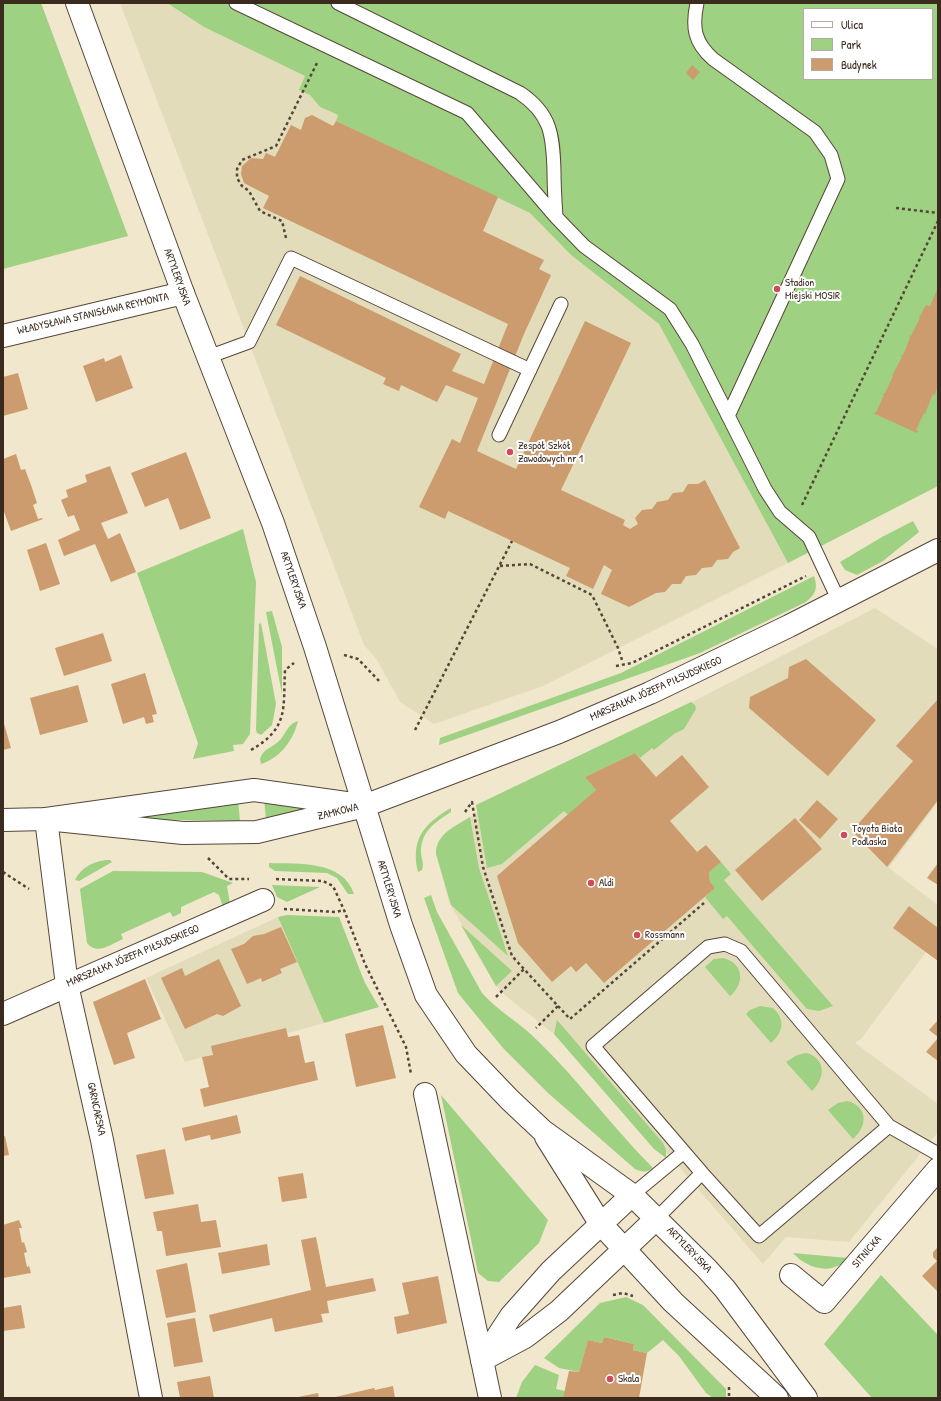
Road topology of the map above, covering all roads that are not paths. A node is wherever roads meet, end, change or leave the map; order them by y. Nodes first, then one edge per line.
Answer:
1 (77, 3) edge
2 (236, 3) edge
3 (338, 3) edge
4 (697, 3) edge
5 (556, 218) junction
6 (183, 293) junction
7 (561, 304) dead end
8 (3, 336) edge
9 (208, 358) junction
10 (530, 370) junction
11 (728, 416) junction
12 (499, 435) dead end
13 (938, 550) edge
14 (839, 601) junction
15 (364, 806) junction
16 (46, 819) junction
17 (3, 820) edge
18 (262, 900) dead end
19 (67, 985) junction
20 (3, 1014) edge
21 (425, 1094) road end
22 (889, 1126) junction
23 (543, 1131) junction
24 (684, 1152) junction
25 (938, 1154) edge
26 (938, 1169) edge
27 (702, 1173) junction
28 (632, 1195) junction
29 (657, 1218) junction
30 (600, 1223) junction
31 (625, 1248) junction
32 (791, 1275) dead end
33 (482, 1360) junction
34 (151, 1398) edge
35 (490, 1398) edge
36 (777, 1398) edge
37 (806, 1398) edge

1 - 6 street, ARTYLERYJSKA
2 - 5 lane
3 - 5 lane
4 - 11 lane
5 - 11 lane
6 - 8 street, WŁADYSŁAWA STANISŁAWA REYMONTA
6 - 9 street, ARTYLERYJSKA
7 - 10 lane
9 - 10 lane
9 - 15 street, ARTYLERYJSKA
10 - 12 lane
11 - 14 lane
13 - 14 street, MARSZAŁKA JÓZEFA PIŁSUDSKIEGO
14 - 15 street, MARSZAŁKA JÓZEFA PIŁSUDSKIEGO
15 - 16 street, ZAMKOWA
15 - 16 street, ZAMKOWA
15 - 23 street, ARTYLERYJSKA
16 - 17 street, ZAMKOWA
16 - 19 street, GARNCARSKA
18 - 19 street, MARSZAŁKA JÓZEFA PIŁSUDSKIEGO
19 - 20 street, MARSZAŁKA JÓZEFA PIŁSUDSKIEGO
19 - 34 street, GARNCARSKA
21 - 33 street
22 - 24 lane
22 - 25 lane
22 - 27 lane
23 - 28 street, ARTYLERYJSKA
23 - 30 street, ARTYLERYJSKA
24 - 27 lane
24 - 28 lane
26 - 32 street, SITNICKA
27 - 29 lane
28 - 29 street, ARTYLERYJSKA
28 - 30 street
29 - 31 street
29 - 37 street, ARTYLERYJSKA
30 - 31 street, ARTYLERYJSKA
30 - 33 street
31 - 33 street
31 - 36 street, ARTYLERYJSKA
33 - 35 street

